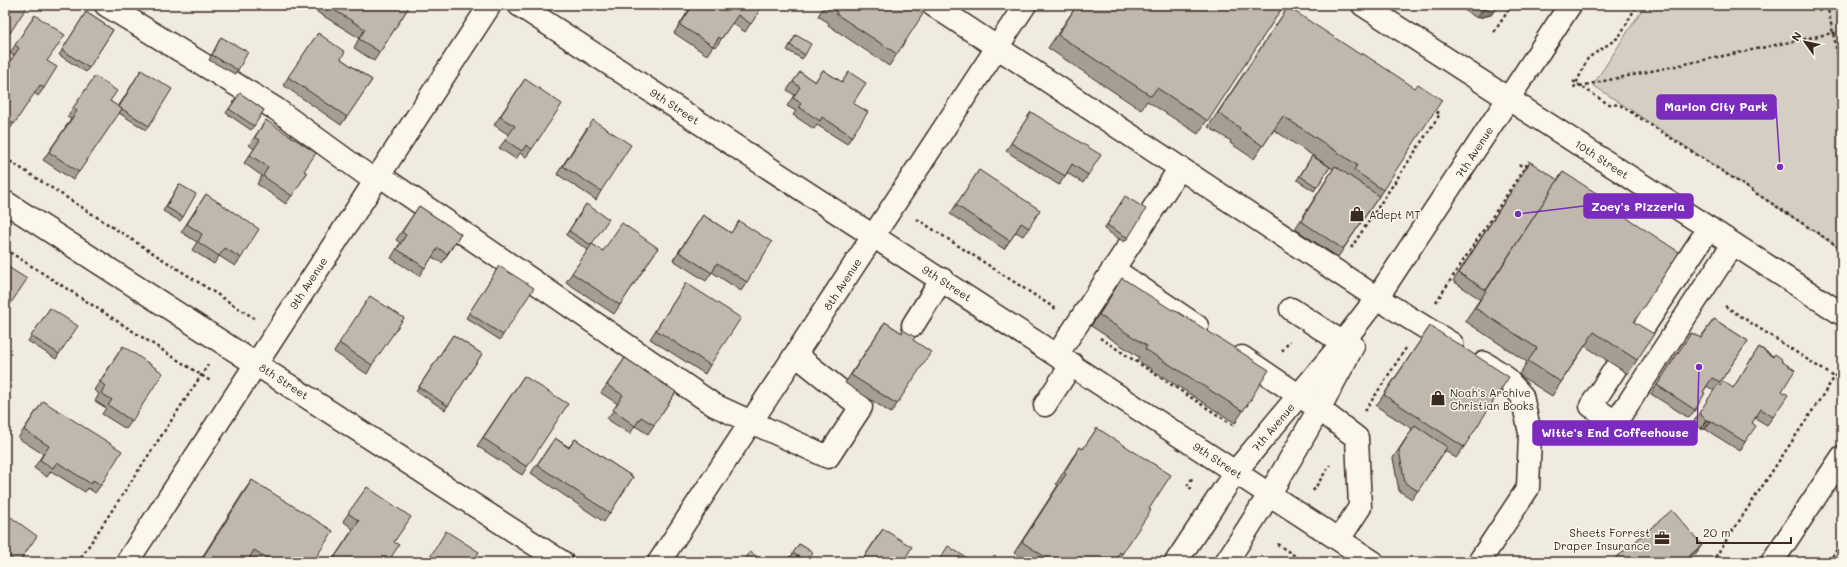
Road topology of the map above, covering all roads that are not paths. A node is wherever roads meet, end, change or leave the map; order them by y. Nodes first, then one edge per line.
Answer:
1 (106, 5) edge
2 (490, 5) edge
3 (519, 5) edge
4 (933, 5) edge
5 (1025, 5) edge
6 (1363, 5) edge
7 (1570, 5) edge
8 (998, 47) junction
9 (1508, 98) junction
10 (1180, 168) junction
11 (377, 178) junction
12 (5, 202) edge
13 (1709, 228) junction
14 (874, 235) junction
15 (1734, 244) junction
16 (1113, 269) junction
17 (942, 279) junction
18 (1377, 298) junction
19 (1298, 313) road end
20 (1842, 314) edge
21 (913, 325) dead end
22 (1635, 340) edge
23 (1347, 345) junction
24 (796, 355) junction
25 (1064, 359) junction
26 (257, 363) junction
27 (1615, 369) edge
28 (1299, 396) junction
29 (1044, 405) dead end
30 (1319, 409) junction
31 (752, 421) junction
32 (1842, 456) edge
33 (1236, 471) junction
34 (1271, 494) junction
35 (1339, 539) junction
36 (134, 560) edge
37 (1777, 560) edge
38 (562, 562) edge
39 (659, 562) edge
40 (1176, 562) edge
41 (1226, 562) edge
42 (1373, 562) edge
43 (1479, 562) edge

1 - 11 street
2 - 11 street, 9th Avenue
3 - 14 street, 9th Street
4 - 8 street
5 - 8 street, 8th Avenue
6 - 9 street, 10th Street
7 - 9 street, 7th Avenue
8 - 10 street
8 - 14 street, 8th Avenue
9 - 13 street, 10th Street
9 - 18 street, 7th Avenue
10 - 16 street
10 - 18 street
11 - 26 street, 9th Avenue
11 - 31 street
12 - 26 street, 8th Street
13 - 15 street, 10th Street
13 - 22 street
14 - 17 street, 9th Street
14 - 24 street, 8th Avenue
15 - 20 street, 10th Street
15 - 27 street
16 - 25 street
16 - 28 street
17 - 21 street
17 - 25 street, 9th Street
18 - 23 street, 7th Avenue
18 - 43 street
19 - 23 street
23 - 28 street, 7th Avenue
23 - 30 street, 7th Avenue
24 - 31 street, 8th Avenue
24 - 31 street
25 - 29 street
25 - 33 street, 9th Street
26 - 36 street, 9th Avenue
26 - 38 street, 8th Street
28 - 30 street
28 - 33 street, 7th Avenue
30 - 34 street, 7th Avenue
30 - 35 street
31 - 39 street, 8th Avenue
32 - 37 street
33 - 34 street, 9th Street
33 - 40 street, 7th Avenue
34 - 35 street, 9th Street
34 - 41 street, 7th Avenue
35 - 42 street, 9th Street

